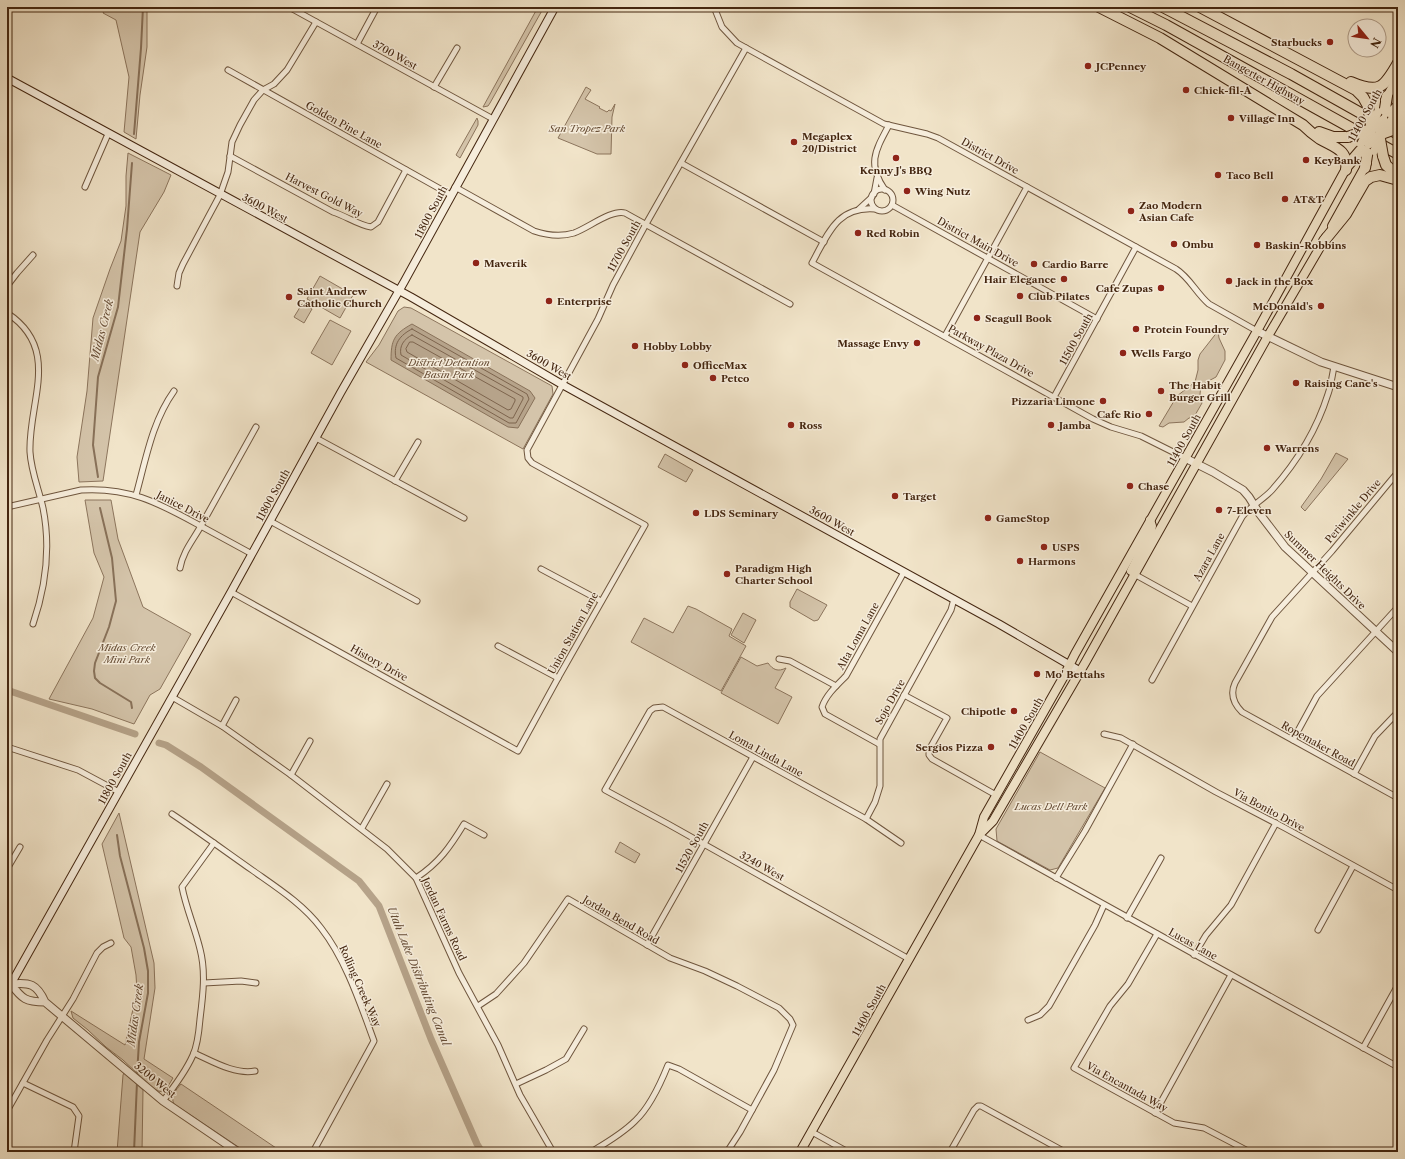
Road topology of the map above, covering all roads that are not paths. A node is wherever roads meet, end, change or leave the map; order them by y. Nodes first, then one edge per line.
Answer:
1 (289, 7) edge
2 (378, 7) edge
3 (555, 7) edge
4 (714, 7) edge
5 (1099, 7) edge
6 (1130, 7) edge
7 (1163, 7) edge
8 (1200, 7) edge
9 (316, 22) junction
10 (357, 44) junction
11 (458, 48) dead end
12 (746, 48) junction
13 (1398, 63) edge
14 (228, 70) dead end
15 (1328, 75) junction
16 (1398, 77) edge
17 (7, 78) edge
18 (434, 87) junction
19 (263, 90) junction
20 (1387, 96) joint
21 (1398, 107) edge
22 (1385, 115) junction
23 (493, 119) junction
24 (889, 125) junction
25 (1302, 125) junction
26 (1370, 128) junction
27 (1398, 128) edge
28 (108, 134) junction
29 (1398, 134) edge
30 (1382, 136) junction
31 (1370, 148) junction
32 (1398, 154) edge
33 (230, 156) junction
34 (681, 163) junction
35 (1347, 168) junction
36 (1364, 168) joint
37 (406, 170) junction
38 (1398, 176) edge
39 (877, 178) junction
40 (1398, 180) edge
41 (85, 187) dead end
42 (456, 187) junction
43 (1027, 187) junction
44 (885, 190) junction
45 (220, 195) junction
46 (451, 195) junction
47 (873, 195) junction
48 (892, 205) junction
49 (859, 208) junction
50 (875, 208) junction
51 (646, 224) junction
52 (1324, 241) junction
53 (824, 242) junction
54 (1136, 247) junction
55 (33, 255) dead end
56 (988, 258) junction
57 (7, 286) edge
58 (177, 286) dead end
59 (398, 291) junction
60 (790, 304) dead end
61 (7, 313) edge
62 (1097, 319) junction
63 (1257, 331) junction
64 (945, 336) junction
65 (1268, 336) junction
66 (1334, 367) junction
67 (563, 385) junction
68 (1398, 387) edge
69 (174, 391) dead end
70 (1054, 397) junction
71 (256, 427) dead end
72 (316, 438) junction
73 (418, 442) dead end
74 (1185, 458) junction
75 (1196, 464) junction
76 (1398, 472) edge
77 (394, 481) junction
78 (136, 495) junction
79 (41, 499) junction
80 (1254, 505) junction
81 (7, 507) edge
82 (464, 518) dead end
83 (1150, 520) junction
84 (270, 521) junction
85 (645, 525) joint
86 (201, 526) junction
87 (252, 554) junction
88 (180, 568) dead end
89 (542, 569) dead end
90 (1123, 569) junction
91 (904, 572) junction
92 (1312, 573) junction
93 (1134, 574) junction
94 (231, 592) junction
95 (954, 599) junction
96 (417, 601) dead end
97 (602, 601) junction
98 (1192, 606) junction
99 (1398, 607) edge
100 (32, 624) dead end
101 (1376, 632) junction
102 (1098, 640) junction
103 (498, 646) dead end
104 (1398, 652) edge
105 (779, 659) dead end
106 (1069, 665) junction
107 (1080, 671) junction
108 (558, 678) junction
109 (1152, 680) dead end
110 (836, 686) junction
111 (904, 695) junction
112 (172, 698) junction
113 (236, 700) dead end
114 (1234, 701) joint
115 (1398, 712) edge
116 (222, 726) junction
117 (1104, 734) dead end
118 (1293, 740) junction
119 (310, 741) dead end
120 (879, 744) junction
121 (1133, 744) junction
122 (7, 747) edge
123 (518, 751) joint
124 (753, 757) junction
125 (1354, 774) junction
126 (291, 775) junction
127 (387, 784) dead end
128 (605, 790) joint
129 (119, 792) junction
130 (996, 795) junction
131 (1398, 798) edge
132 (172, 814) dead end
133 (866, 819) junction
134 (1276, 824) junction
135 (362, 828) junction
136 (484, 835) dead end
137 (978, 835) junction
138 (214, 843) junction
139 (901, 843) dead end
140 (704, 844) junction
141 (20, 847) dead end
142 (1160, 858) dead end
143 (1353, 866) junction
144 (7, 869) edge
145 (416, 878) junction
146 (1056, 878) junction
147 (1398, 890) edge
148 (1104, 905) junction
149 (1127, 918) junction
150 (1318, 930) dead end
151 (1156, 934) junction
152 (111, 943) dead end
153 (647, 945) junction
154 (1194, 955) junction
155 (909, 959) junction
156 (1231, 975) junction
157 (204, 982) junction
158 (9, 983) edge
159 (256, 983) dead end
160 (1398, 985) edge
161 (7, 991) edge
162 (45, 1002) junction
163 (478, 1006) junction
164 (61, 1017) junction
165 (1028, 1020) dead end
166 (584, 1029) dead end
167 (1363, 1048) junction
168 (194, 1053) junction
169 (1398, 1067) edge
170 (255, 1072) dead end
171 (23, 1083) junction
172 (516, 1084) junction
173 (163, 1101) junction
174 (752, 1110) junction
175 (7, 1111) edge
176 (1155, 1113) junction
177 (812, 1132) junction
178 (74, 1152) edge
179 (238, 1152) edge
180 (313, 1152) edge
181 (553, 1152) edge
182 (591, 1152) edge
183 (727, 1152) edge
184 (800, 1152) edge
185 (848, 1152) edge
186 (950, 1152) edge
187 (1065, 1152) edge
188 (1250, 1152) edge

1 - 9 street, 3700 West
2 - 10 street
3 - 23 main road, 11800 South
4 - 12 street, District Drive
5 - 25 highway
6 - 32 highway, Bangerter Highway
7 - 29 highway, Bangerter Highway
8 - 15 highway
9 - 10 street, 3700 West
9 - 19 street
10 - 18 street, 3700 West
11 - 18 street
12 - 24 street, District Drive
12 - 34 street, 11700 South
13 - 15 highway
14 - 19 street, Golden Pine Lane
15 - 26 highway, bridge
16 - 20 main road, 11400 South
17 - 28 main road, 3600 West
18 - 23 street, 3700 West
19 - 33 street
19 - 37 street, Golden Pine Lane
20 - 22 highway
21 - 22 highway
22 - 26 highway, bridge
22 - 30 highway, bridge
23 - 42 main road, 11800 South
24 - 39 street
24 - 43 street, District Drive
25 - 26 highway, bridge
25 - 35 highway
26 - 31 highway, bridge
27 - 30 highway, bridge
28 - 41 street
28 - 45 main road, 3600 West
30 - 31 highway, bridge
30 - 31 highway, bridge
31 - 35 highway
31 - 36 highway
31 - 38 highway
33 - 37 street, Harvest Gold Way
33 - 45 street
34 - 51 street, 11700 South
34 - 53 street
35 - 63 main road, 11400 South
36 - 52 main road, 11400 South
37 - 46 street, Golden Pine Lane
39 - 44 street
39 - 47 street
40 - 52 highway
42 - 46 main road, 11800 South
42 - 51 street
43 - 54 street, District Drive
43 - 56 street
44 - 47 street
44 - 48 street
45 - 58 street
45 - 59 main road, 3600 West
46 - 59 main road, 11800 South
47 - 49 street, Parkway Plaza Drive
47 - 50 street
48 - 50 street
48 - 56 street, District Main Drive
49 - 50 street, Parkway Plaza Drive
49 - 53 street, Parkway Plaza Drive
51 - 60 street
51 - 67 street, 11700 South
52 - 65 main road, 11400 South
53 - 64 street, Parkway Plaza Drive
54 - 62 street, 11500 South
54 - 63 street, District Drive
55 - 57 street
56 - 62 street, District Main Drive
56 - 64 street
59 - 67 main road, 3600 West
59 - 72 main road, 11800 South
61 - 79 street
62 - 70 street, 11500 South
63 - 65 main road
63 - 74 main road, 11400 South
64 - 70 street, Parkway Plaza Drive
65 - 66 main road
65 - 75 main road, 11400 South
66 - 68 main road
66 - 80 street, Azara Lane
67 - 85 street, 11700 South
67 - 91 main road, 3600 West
69 - 78 street
70 - 74 street, Parkway Plaza Drive
71 - 86 street
72 - 77 street
72 - 84 main road, 11800 South
73 - 77 street
74 - 75 main road, Summer Heights Drive
74 - 83 main road, 11400 South
75 - 80 main road, Summer Heights Drive
75 - 93 main road, 11400 South
76 - 92 street, Periwinkle Drive
77 - 82 street
78 - 79 street, Janice Drive
78 - 86 street, Janice Drive
79 - 81 street, Janice Drive
79 - 100 street
80 - 92 main road, Summer Heights Drive
80 - 98 street, Azara Lane
83 - 90 main road, 11400 South
83 - 93 main road
84 - 87 main road, 11800 South
84 - 96 street
85 - 97 street, Union Station Lane
86 - 87 street, Janice Drive
86 - 88 street
87 - 94 main road, 11800 South
89 - 97 street
90 - 102 main road
90 - 106 main road, 11400 South
91 - 95 main road, 3600 West
91 - 110 street, Alta Loma Lane
92 - 101 main road, Summer Heights Drive
92 - 114 street, Periwinkle Drive
93 - 98 street
93 - 102 main road, 11400 South
94 - 112 main road, 11800 South
94 - 123 street, History Drive
95 - 106 main road, 3600 West
95 - 111 street, Sojo Drive
97 - 108 street, Union Station Lane
98 - 109 street, Azara Lane
99 - 101 street
101 - 104 main road, Summer Heights Drive
101 - 118 street
102 - 107 main road, 11400 South
103 - 108 street
105 - 110 street
106 - 107 main road, 3600 West
106 - 130 main road, 11400 South
107 - 137 main road, 11400 South
108 - 123 street, Union Station Lane
110 - 120 street, Alta Loma Lane
111 - 120 street, Sojo Drive
111 - 130 street
112 - 116 street, Jordan Farms Road
112 - 129 main road, 11800 South
113 - 116 street
114 - 118 street, Ropemaker Road
115 - 125 street
116 - 126 street, Jordan Farms Road
117 - 121 street, Via Bonito Drive
118 - 125 street, Ropemaker Road
119 - 126 street
120 - 133 street, Sojo Drive
121 - 134 street, Via Bonito Drive
121 - 146 street
122 - 129 street
124 - 128 street, Loma Linda Lane
124 - 133 street, Loma Linda Lane
124 - 140 street, 11520 South
125 - 131 street, Ropemaker Road
126 - 135 street, Jordan Farms Road
127 - 135 street
128 - 140 street, 3240 West
129 - 158 main road, 11800 South
130 - 137 main road, 11400 South
132 - 138 street
133 - 139 street, Loma Linda Lane
134 - 143 street, Via Bonito Drive
134 - 154 street
135 - 145 street, Jordan Farms Road
136 - 145 street
137 - 146 street, Lucas Lane
137 - 155 main road, 11400 South
138 - 157 street
138 - 180 street, Rolling Creek Way
140 - 153 street, 11520 South
140 - 155 street, 3240 West
141 - 144 street
142 - 149 street
143 - 147 street, Via Bonito Drive
143 - 150 street
145 - 163 street, Jordan Farms Road
146 - 148 street, Lucas Lane
148 - 149 street, Lucas Lane
148 - 165 street
149 - 151 street, Lucas Lane
151 - 154 street, Lucas Lane
151 - 176 street, Via Encantada Way
152 - 164 street
153 - 163 street, Jordan Bend Road
153 - 174 street, Jordan Bend Road
154 - 156 street, Lucas Lane
155 - 177 main road, 11400 South
156 - 167 street, Lucas Lane
156 - 176 street
157 - 159 street
157 - 168 street
158 - 161 main road, 11800 South
158 - 162 main road
158 - 162 main road, 3200 West
160 - 167 street
162 - 164 main road, 3200 West
163 - 172 street, Jordan Farms Road
164 - 171 street
164 - 173 main road, 3200 West
166 - 172 street
167 - 169 street, Lucas Lane
168 - 170 street
168 - 173 street
171 - 175 street
171 - 178 street
172 - 181 street, Jordan Farms Road
173 - 179 main road, 3200 West
174 - 182 street
174 - 183 street
176 - 188 street, Via Encantada Way
177 - 184 main road, 11400 South
177 - 185 street
186 - 187 street

